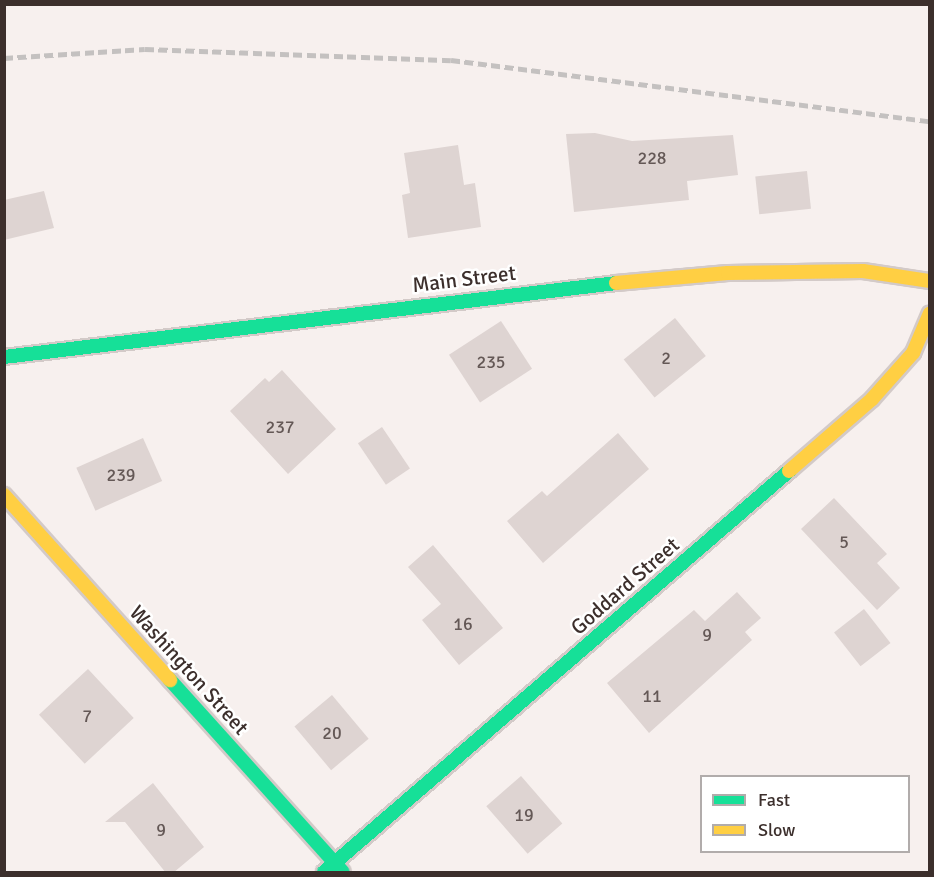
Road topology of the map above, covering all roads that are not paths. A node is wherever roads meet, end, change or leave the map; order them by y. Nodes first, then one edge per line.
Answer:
1 (930, 281) edge
2 (930, 313) edge
3 (4, 357) edge
4 (4, 495) edge
5 (339, 868) edge
6 (324, 873) edge

1 - 3 street, Main Street
2 - 5 street, Goddard Street
4 - 5 street, Washington Street
5 - 6 street, Goddard Street

